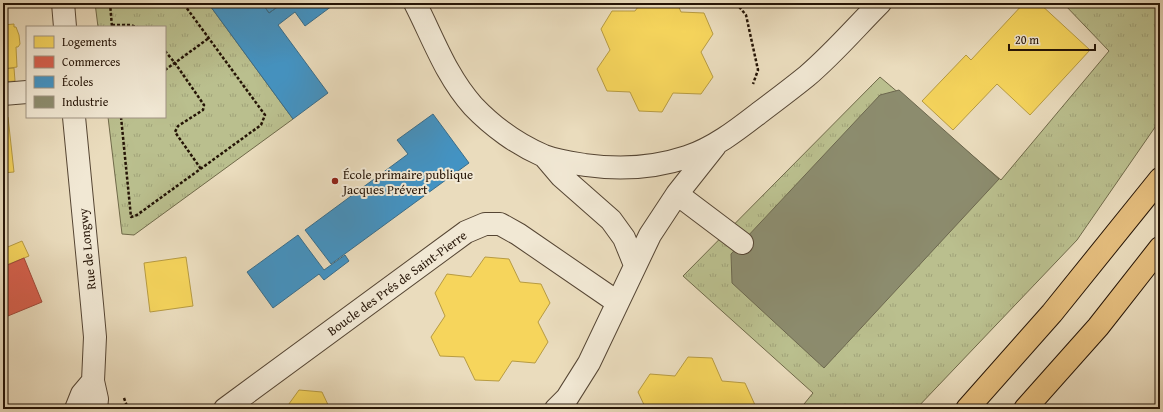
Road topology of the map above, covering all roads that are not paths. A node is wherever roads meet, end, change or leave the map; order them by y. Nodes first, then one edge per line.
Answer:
1 (63, 3) edge
2 (415, 3) edge
3 (880, 3) edge
4 (65, 26) edge
5 (26, 92) edge
6 (3, 94) edge
7 (74, 118) edge
8 (717, 144) junction
9 (544, 156) junction
10 (1160, 180) edge
11 (677, 194) junction
12 (742, 243) dead end
13 (1160, 248) edge
14 (635, 265) junction
15 (617, 302) junction
16 (93, 381) junction
17 (76, 409) edge
18 (96, 409) edge
19 (225, 409) edge
20 (556, 409) edge
21 (967, 409) edge
22 (1025, 409) edge

1 - 4 street
2 - 9 street
3 - 8 street
5 - 6 street
7 - 16 street, Rue de Longwy
8 - 9 street
8 - 11 street
9 - 14 street
10 - 21 main road
11 - 12 street
11 - 14 street
13 - 22 main road
14 - 15 street
15 - 19 street, Boucle des Prés de Saint-Pierre
15 - 20 street
16 - 17 street
16 - 18 street, Rue de Longwy

